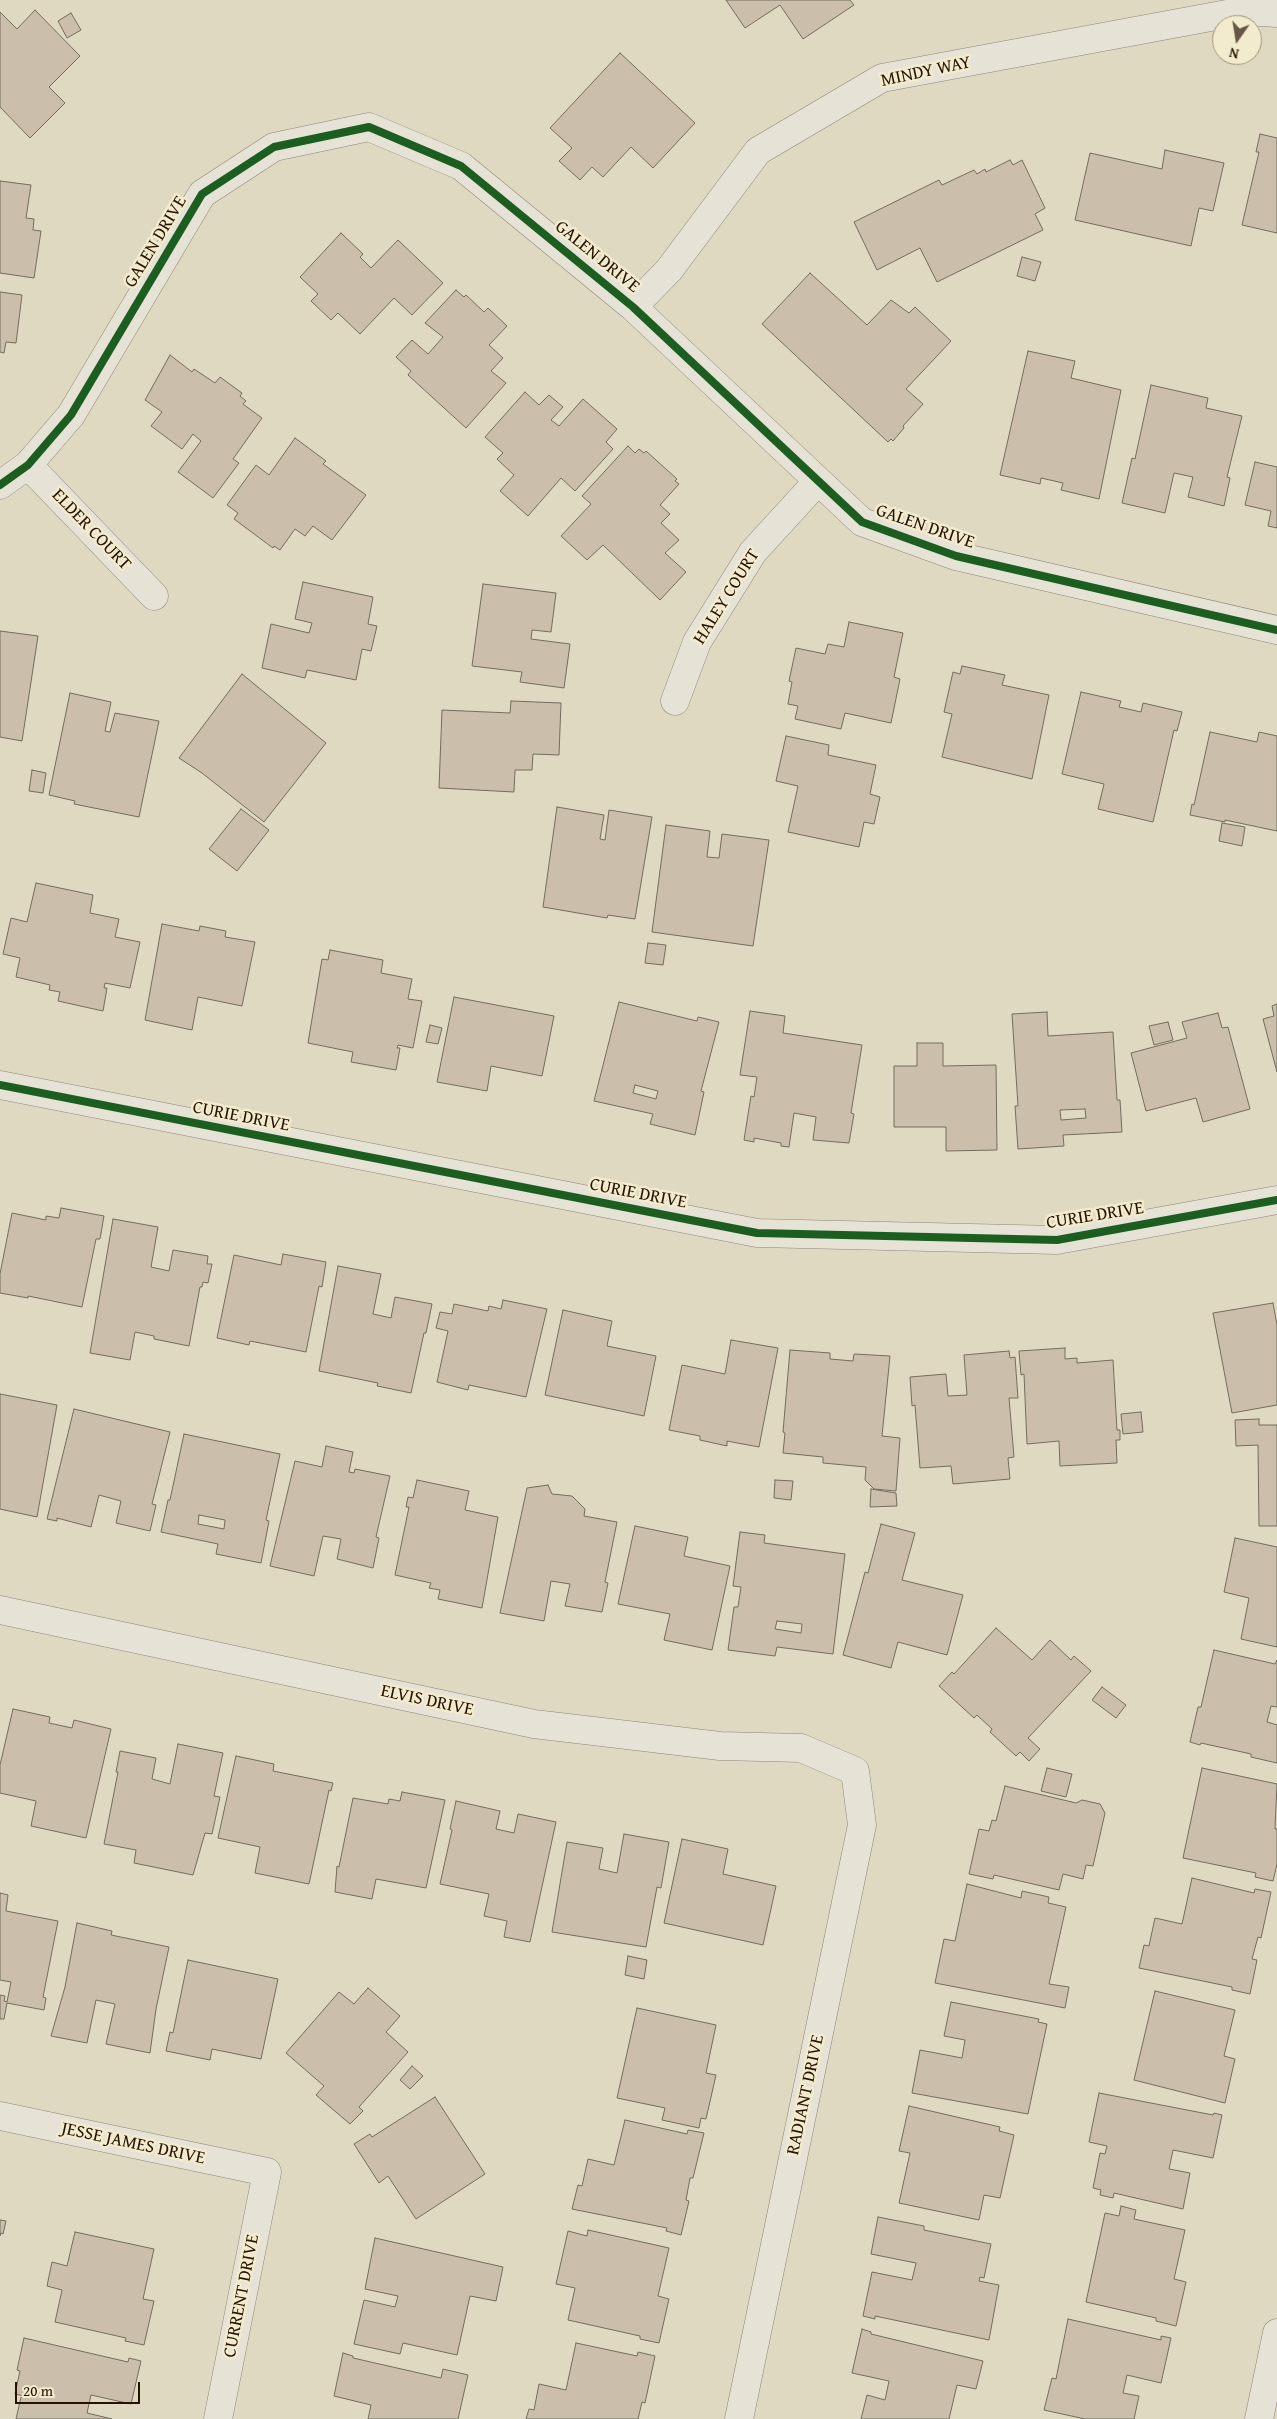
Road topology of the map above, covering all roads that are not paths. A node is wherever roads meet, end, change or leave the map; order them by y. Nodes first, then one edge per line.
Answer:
1 (1277, 12) edge
2 (633, 307) junction
3 (28, 465) junction
4 (818, 482) junction
5 (0, 485) edge
6 (154, 596) dead end
7 (1277, 630) edge
8 (676, 701) dead end
9 (0, 1085) edge
10 (1277, 1200) edge
11 (0, 1610) edge
12 (855, 1771) joint
13 (0, 2116) edge
14 (267, 2172) joint
15 (1277, 2334) edge
16 (218, 2419) edge
17 (739, 2419) edge
18 (1259, 2419) edge

1 - 2 street, MINDY WAY
2 - 3 street, GALEN DRIVE
2 - 4 street, GALEN DRIVE
3 - 5 street, GALEN DRIVE
3 - 6 street, ELDER COURT
4 - 7 street, GALEN DRIVE
4 - 8 street, HALEY COURT
9 - 10 street, CURIE DRIVE
11 - 12 street, ELVIS DRIVE
12 - 17 street, RADIANT DRIVE
13 - 14 street, JESSE JAMES DRIVE
14 - 16 street, CURRENT DRIVE
15 - 18 street

